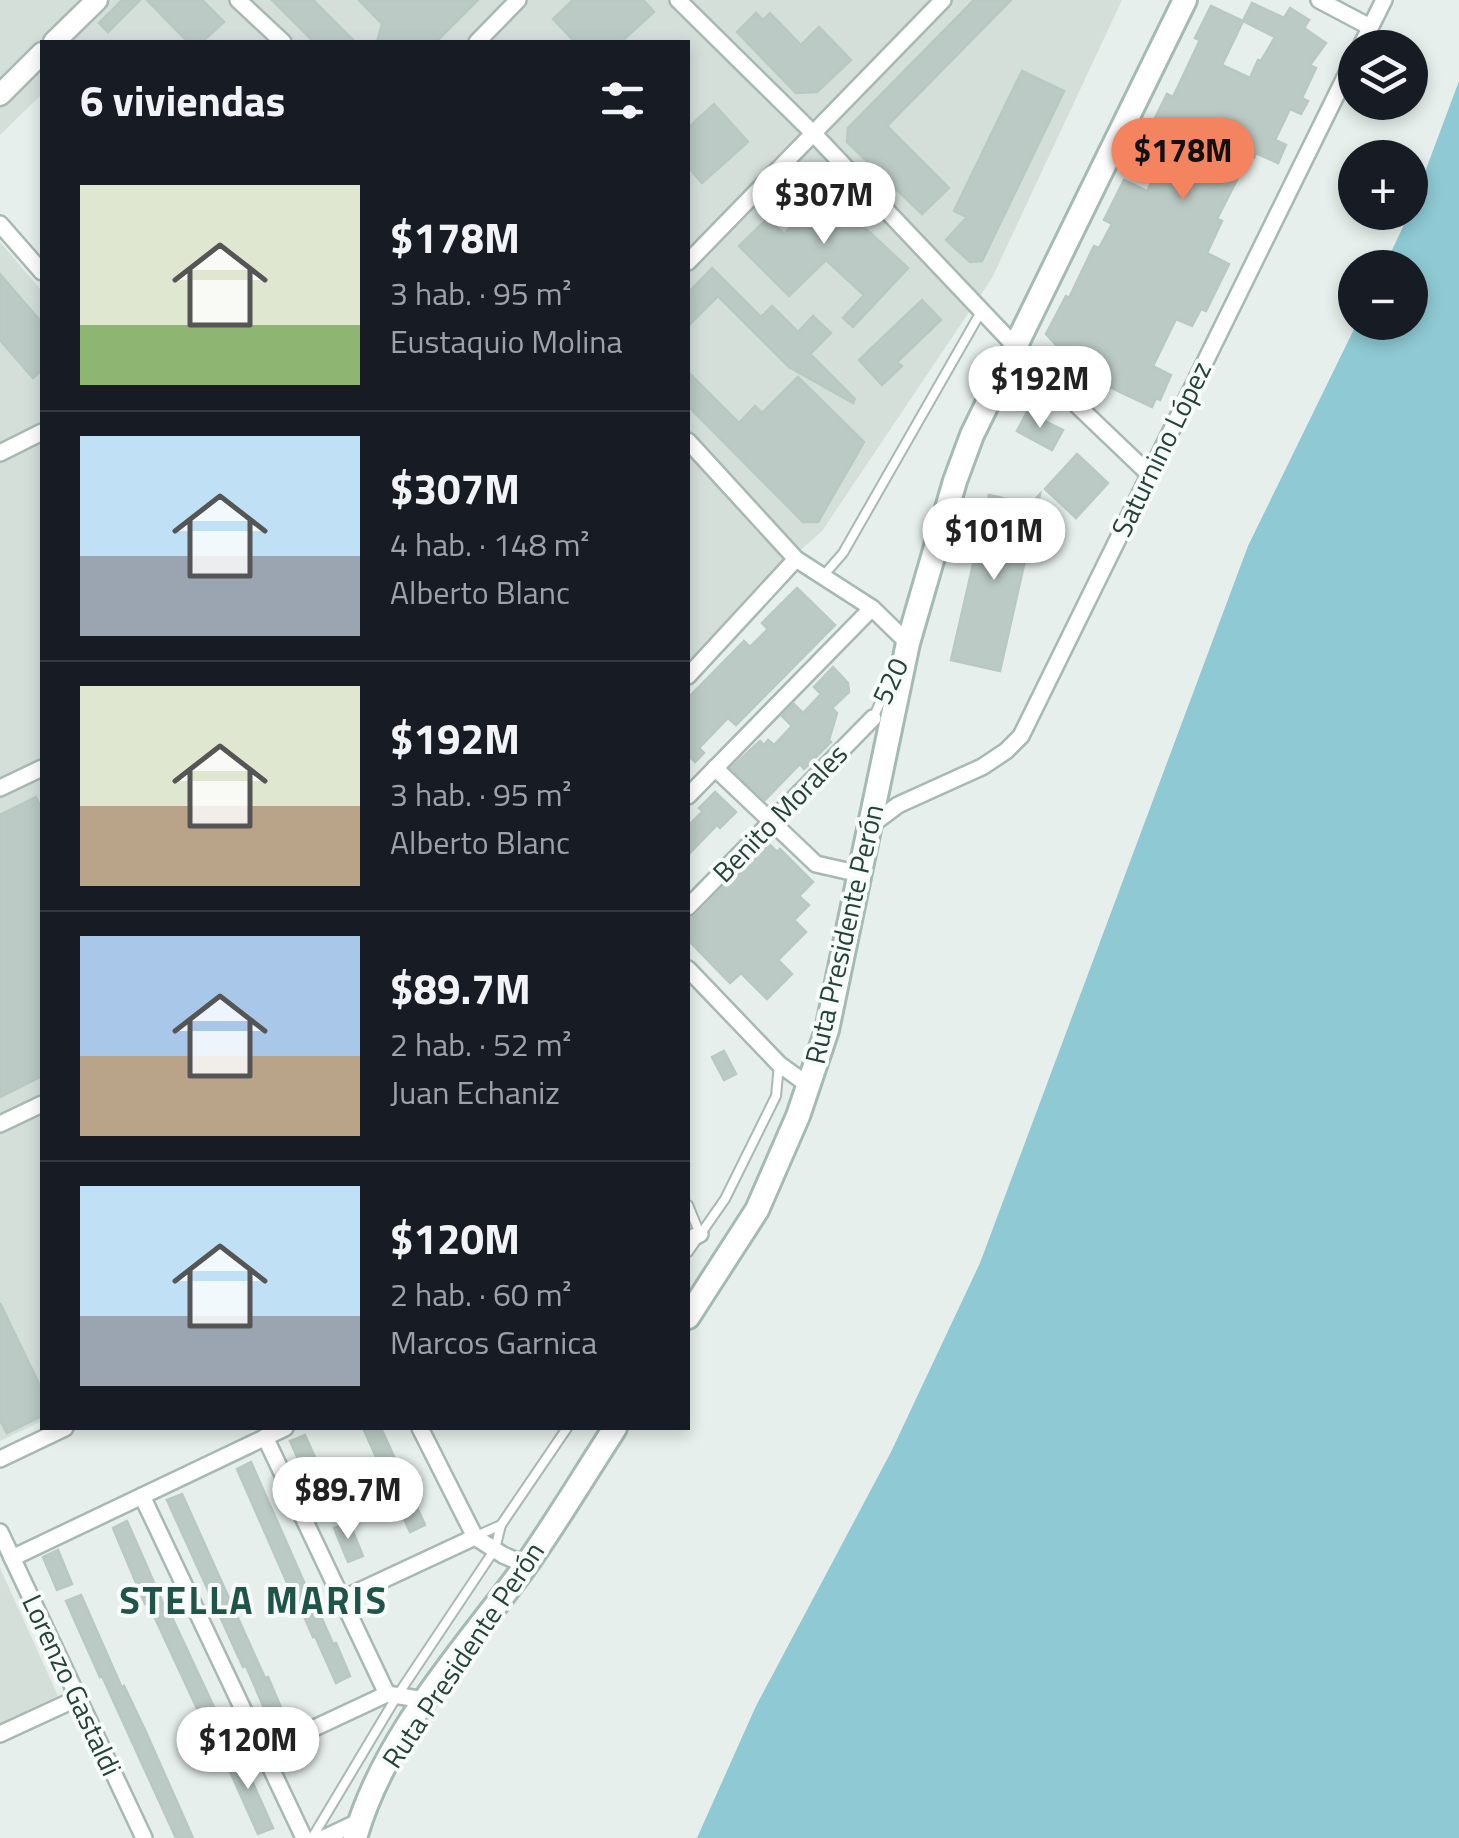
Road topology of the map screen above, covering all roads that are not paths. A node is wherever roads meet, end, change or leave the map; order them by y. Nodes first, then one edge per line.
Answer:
1 (97, 0) edge
2 (238, 0) edge
3 (518, 0) edge
4 (678, 0) edge
5 (943, 0) edge
6 (1185, 0) edge
7 (1319, 0) edge
8 (1384, 0) edge
9 (1370, 27) junction
10 (1369, 30) edge
11 (56, 40) edge
12 (281, 40) edge
13 (479, 40) edge
14 (40, 56) edge
15 (1338, 92) edge
16 (0, 95) edge
17 (813, 133) junction
18 (0, 224) edge
19 (690, 260) edge
20 (40, 270) edge
21 (982, 310) junction
22 (1016, 347) junction
23 (40, 433) edge
24 (690, 444) edge
25 (0, 452) edge
26 (1149, 474) junction
27 (796, 558) junction
28 (822, 576) junction
29 (872, 608) junction
30 (908, 643) junction
31 (690, 674) edge
32 (873, 718) joint
33 (715, 768) junction
34 (40, 769) edge
35 (0, 788) edge
36 (690, 794) edge
37 (770, 823) junction
38 (870, 826) junction
39 (860, 874) junction
40 (690, 905) edge
41 (690, 971) edge
42 (779, 1064) junction
43 (808, 1085) junction
44 (40, 1105) edge
45 (0, 1124) edge
46 (694, 1237) edge
47 (690, 1314) edge
48 (61, 1430) edge
49 (282, 1430) edge
50 (421, 1430) edge
51 (567, 1430) edge
52 (615, 1430) edge
53 (266, 1437) junction
54 (0, 1459) edge
55 (142, 1496) junction
56 (501, 1525) junction
57 (0, 1532) edge
58 (475, 1536) junction
59 (494, 1549) junction
60 (12, 1558) junction
61 (526, 1565) junction
62 (342, 1599) junction
63 (392, 1695) junction
64 (78, 1698) junction
65 (425, 1700) junction
66 (0, 1734) edge
67 (263, 1752) junction
68 (357, 1830) edge
69 (144, 1838) edge
70 (304, 1838) edge
71 (312, 1838) edge
72 (324, 1838) edge

1 - 11 street
2 - 12 street
3 - 13 street
4 - 17 street
5 - 17 street
6 - 22 main road, Ruta Presidente Perón
7 - 9 street
8 - 9 street
9 - 10 street
14 - 16 street
15 - 26 street, Saturnino López
17 - 19 street
17 - 21 street
18 - 20 street
21 - 22 street
21 - 28 lane
22 - 26 street
22 - 30 main road, Ruta Presidente Perón
23 - 25 street
24 - 27 street
26 - 38 street, Saturnino López
27 - 28 street
27 - 31 street
28 - 29 street
29 - 30 street
29 - 33 street
30 - 32 lane, 520
30 - 38 main road, Ruta Presidente Perón
32 - 37 street, Benito Morales
33 - 36 street
33 - 37 street
34 - 35 street
37 - 39 street
37 - 40 street, Benito Morales
38 - 39 main road, Ruta Presidente Perón
39 - 43 main road, Ruta Presidente Perón
41 - 42 street
42 - 43 street
42 - 46 lane
43 - 47 main road, Ruta Presidente Perón
44 - 45 street
48 - 54 street
49 - 53 street
50 - 58 street
51 - 56 lane
52 - 61 main road, Ruta Presidente Perón
53 - 55 street
53 - 62 street
55 - 60 street
55 - 67 street
56 - 58 lane
56 - 59 lane
57 - 60 street, Lorenzo Gastaldi
58 - 59 street
58 - 62 street
59 - 61 street
59 - 63 lane
60 - 64 street, Lorenzo Gastaldi
61 - 65 main road, Ruta Presidente Perón
62 - 63 street
63 - 65 street
63 - 67 street
63 - 71 lane
64 - 66 street
64 - 69 street, Lorenzo Gastaldi
65 - 68 main road, Ruta Presidente Perón
67 - 70 street
68 - 72 street

